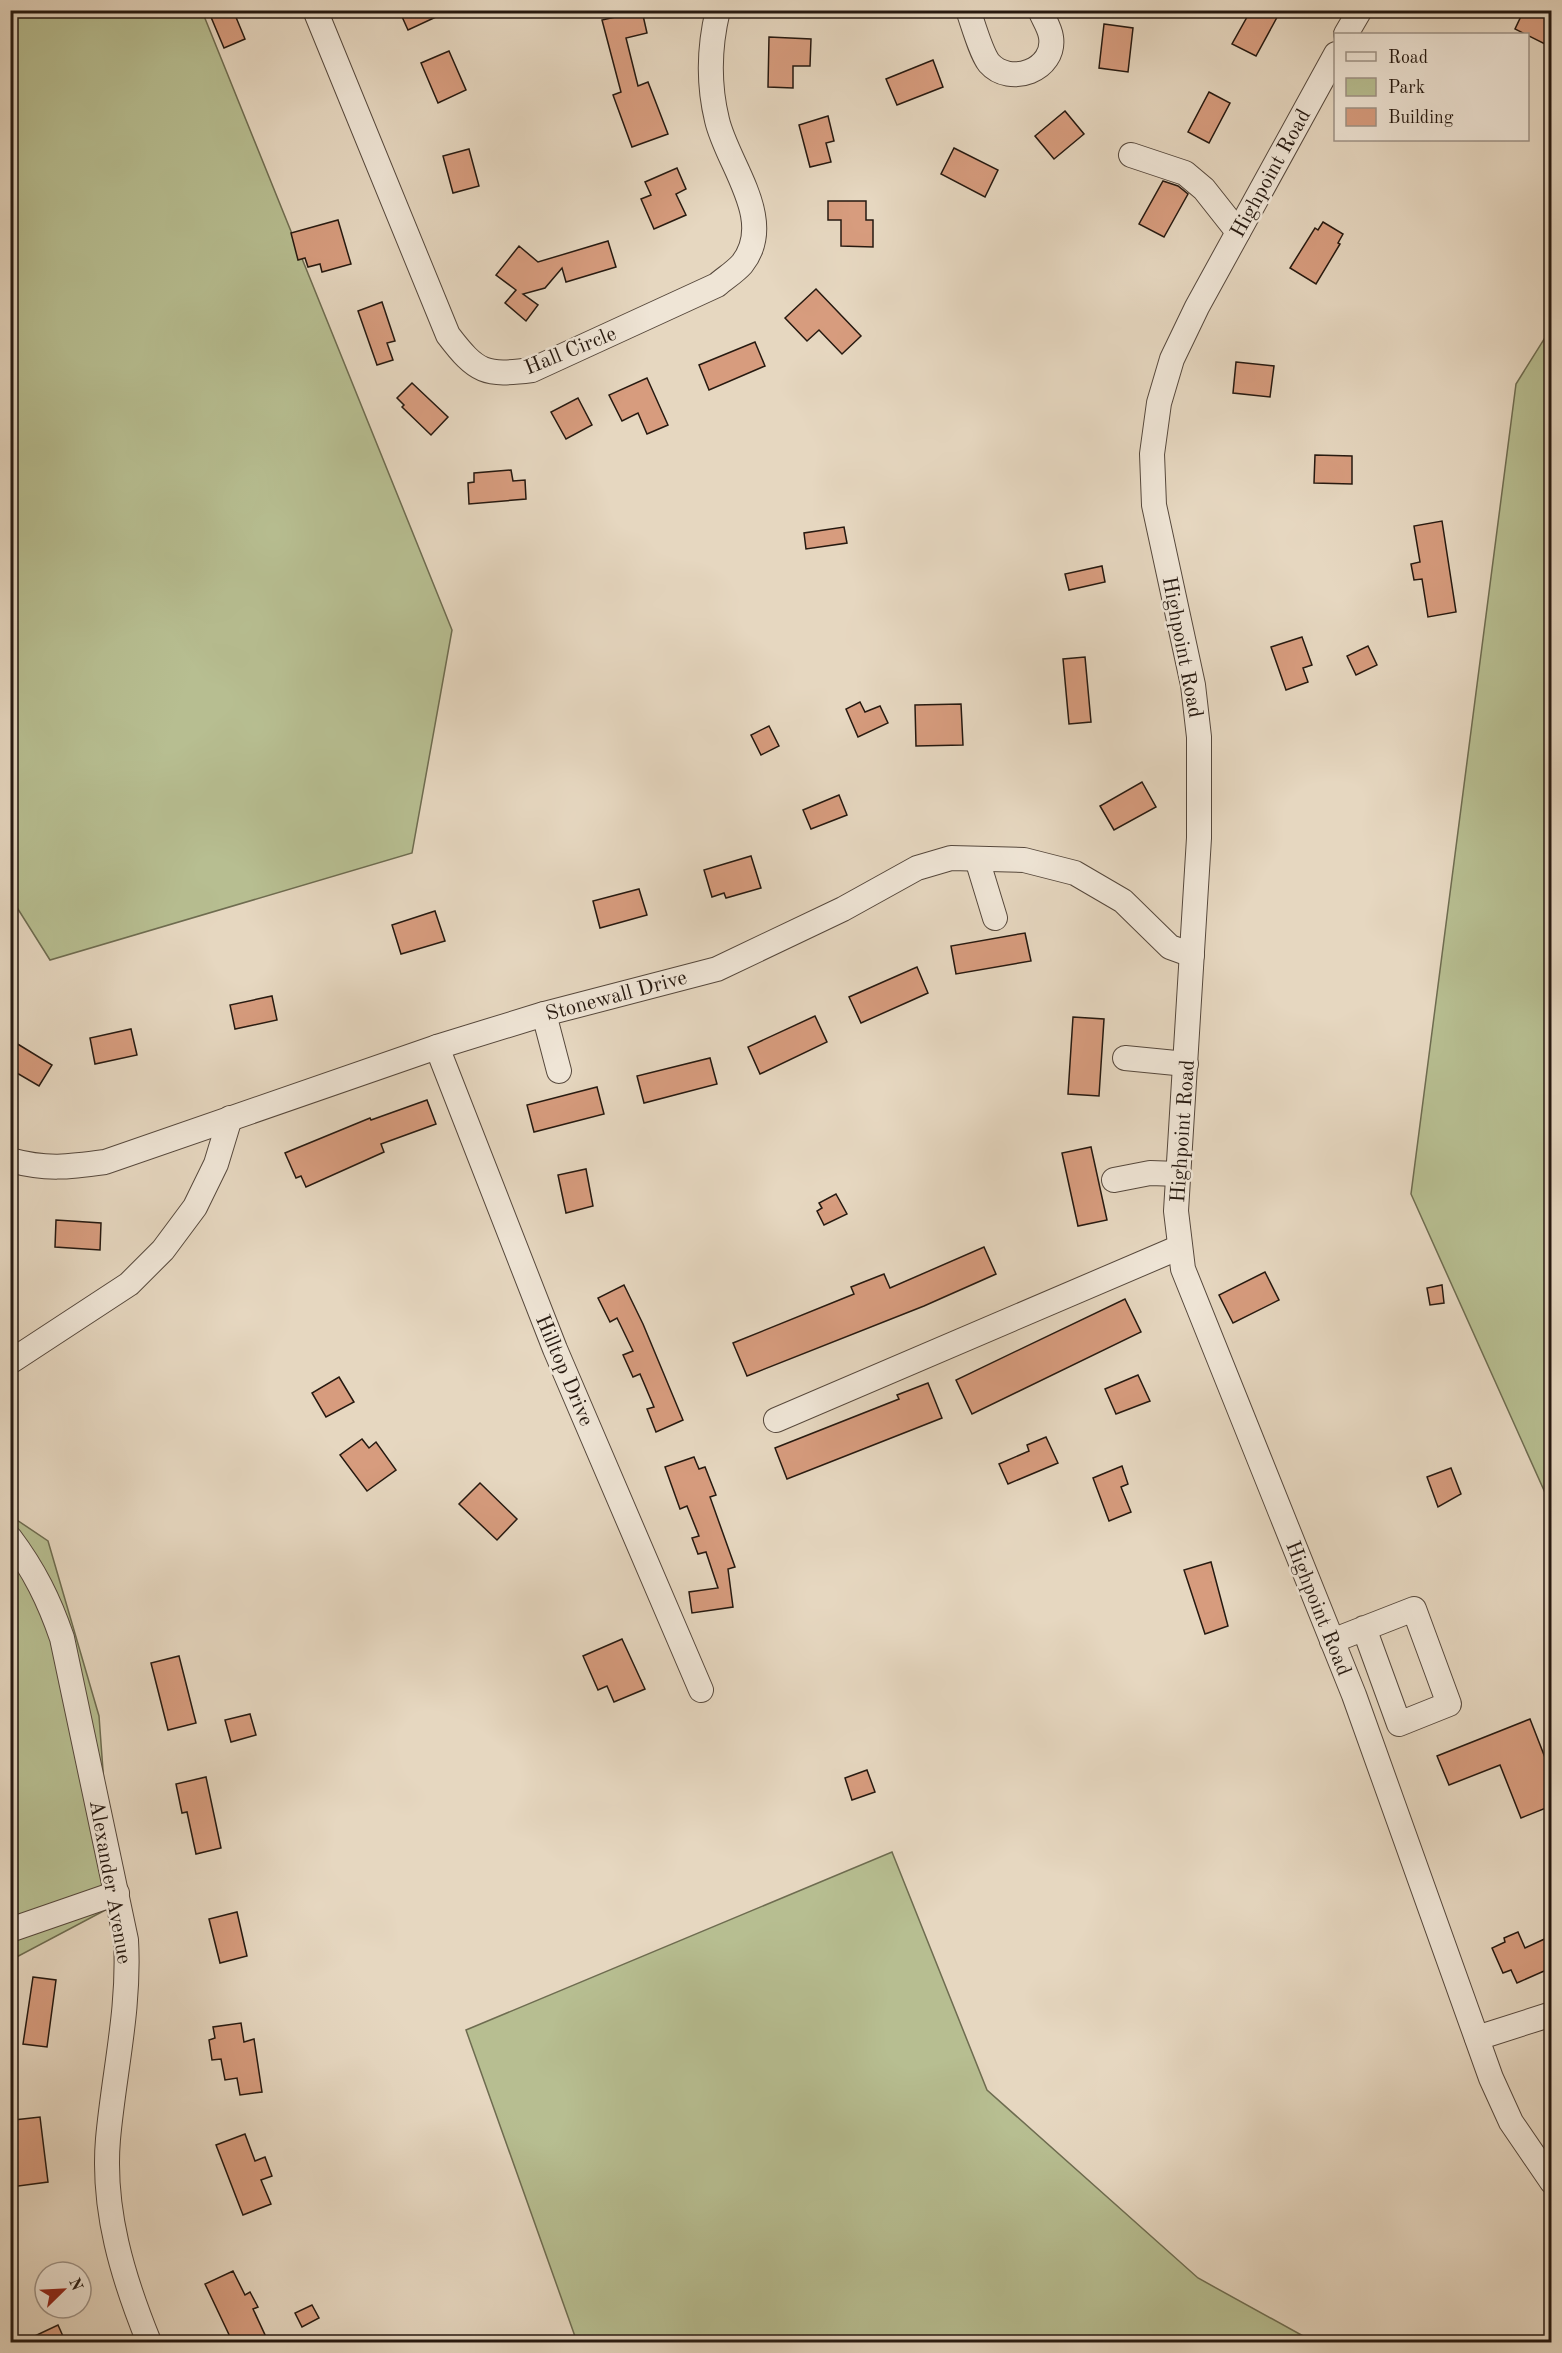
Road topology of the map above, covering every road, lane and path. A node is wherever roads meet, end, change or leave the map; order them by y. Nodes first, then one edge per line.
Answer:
1 (315, 10) edge
2 (718, 10) edge
3 (968, 10) edge
4 (1040, 10) edge
5 (1360, 10) edge
6 (1347, 33) edge
7 (1334, 56) edge
8 (1131, 155) dead end
9 (1238, 232) junction
10 (977, 859) junction
11 (995, 918) dead end
12 (1192, 956) junction
13 (544, 1014) junction
14 (436, 1047) junction
15 (1125, 1058) dead end
16 (1186, 1064) junction
17 (559, 1071) dead end
18 (230, 1119) junction
19 (10, 1160) edge
20 (1179, 1174) junction
21 (1114, 1180) dead end
22 (1180, 1246) junction
23 (10, 1362) edge
24 (776, 1420) dead end
25 (10, 1538) edge
26 (1364, 1628) junction
27 (1332, 1641) junction
28 (701, 1690) dead end
29 (117, 1893) junction
30 (10, 1930) edge
31 (1551, 2014) edge
32 (1477, 2038) junction
33 (1551, 2182) edge
34 (149, 2343) edge

1 - 2 street, Hall Circle
3 - 4 street
5 - 6 street
7 - 9 street, Highpoint Road
8 - 9 street
9 - 12 street, Highpoint Road
10 - 11 street
10 - 12 street, Stonewall Drive
10 - 13 street, Stonewall Drive
12 - 16 street, Highpoint Road
13 - 14 street, Stonewall Drive
13 - 17 street
14 - 18 street, Stonewall Drive
14 - 28 street, Hilltop Drive
15 - 16 street
16 - 20 street, Highpoint Road
18 - 19 street, Stonewall Drive
18 - 23 street
20 - 21 street
20 - 22 street, Highpoint Road
22 - 24 street
22 - 27 street, Highpoint Road
25 - 29 street, Alexander Avenue
26 - 26 street
26 - 27 street
27 - 32 street, Highpoint Road
29 - 30 street
29 - 34 street, Alexander Avenue
31 - 32 street
32 - 33 street, Highpoint Road

